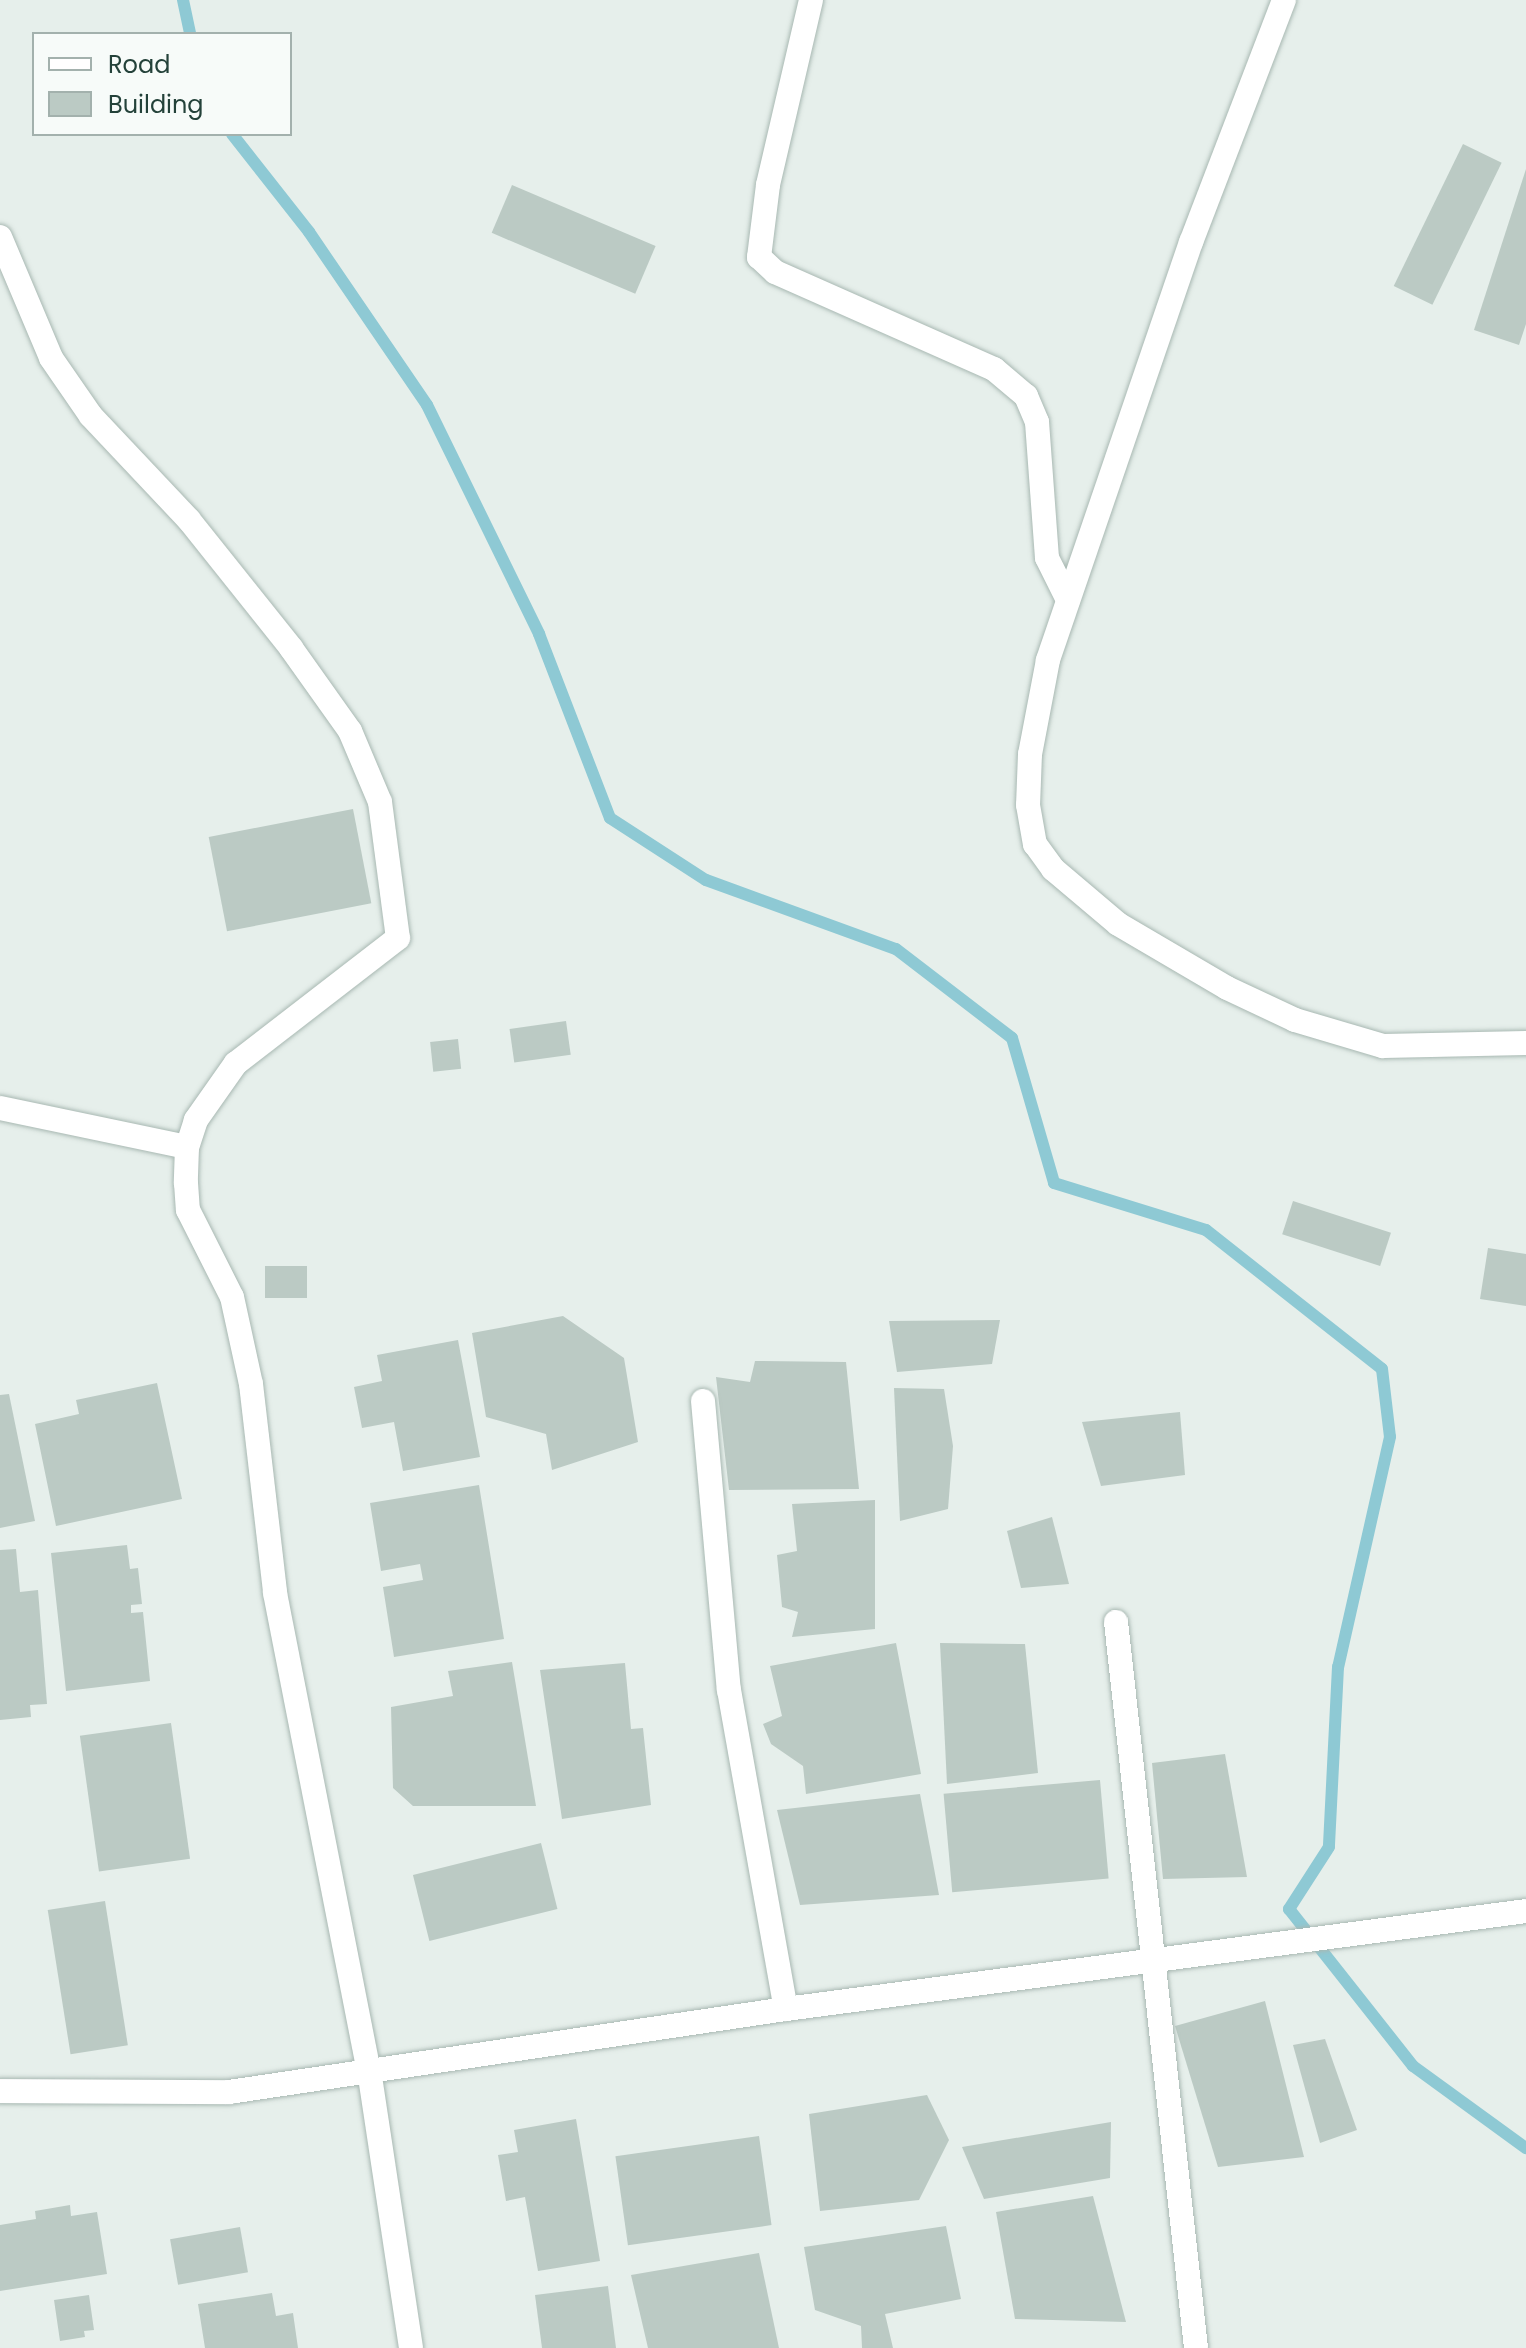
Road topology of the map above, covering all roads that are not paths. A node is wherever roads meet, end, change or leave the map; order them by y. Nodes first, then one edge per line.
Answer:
1 (811, 0) edge
2 (1284, 0) edge
3 (0, 237) edge
4 (1068, 600) junction
5 (1524, 1038) edge
6 (0, 1108) edge
7 (187, 1147) junction
8 (703, 1401) dead end
9 (1116, 1622) dead end
10 (1526, 1911) edge
11 (1156, 1961) junction
12 (786, 2009) junction
13 (369, 2070) junction
14 (0, 2091) edge
15 (411, 2348) edge
16 (1196, 2348) edge

1 - 4 street
2 - 4 street
3 - 7 street
4 - 5 street
6 - 7 street
7 - 13 street
8 - 12 street
9 - 11 street
10 - 11 street
11 - 12 street
11 - 16 street
12 - 13 street
13 - 14 street
13 - 15 street

